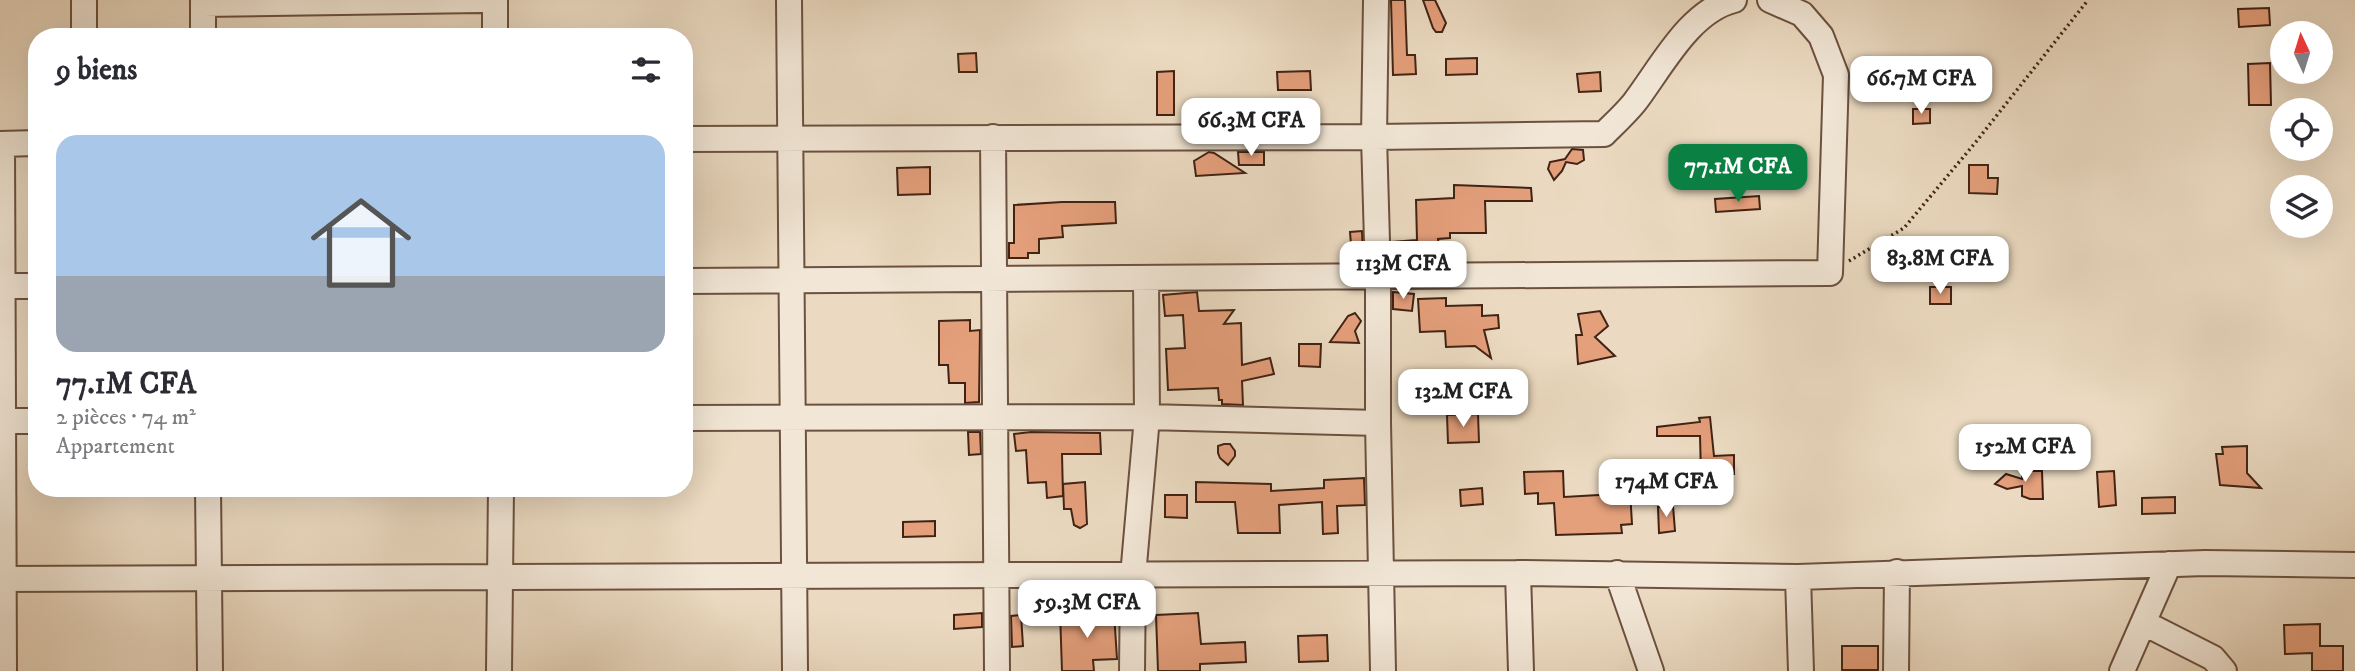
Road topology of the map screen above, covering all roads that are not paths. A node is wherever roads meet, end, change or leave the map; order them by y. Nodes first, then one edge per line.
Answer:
1 (84, 0) edge
2 (481, 0) edge
3 (495, 0) edge
4 (789, 0) edge
5 (1376, 0) edge
6 (1695, 0) edge
7 (1734, 0) edge
8 (1770, 0) edge
9 (203, 2) edge
10 (1689, 27) junction
11 (84, 28) edge
12 (203, 28) edge
13 (495, 28) edge
14 (993, 137) junction
15 (1374, 137) junction
16 (790, 138) junction
17 (693, 139) edge
18 (28, 143) edge
19 (1, 144) edge
20 (1378, 276) junction
21 (1146, 278) junction
22 (993, 279) junction
23 (791, 280) junction
24 (693, 281) edge
25 (1, 286) edge
26 (28, 286) edge
27 (997, 417) junction
28 (1147, 417) junction
29 (693, 418) edge
30 (792, 418) junction
31 (1, 421) edge
32 (28, 421) edge
33 (1378, 422) junction
34 (208, 497) edge
35 (500, 497) edge
36 (2169, 564) junction
37 (2355, 565) edge
38 (1897, 572) junction
39 (1381, 573) junction
40 (1518, 573) junction
41 (1617, 573) junction
42 (998, 574) junction
43 (794, 576) junction
44 (1133, 576) junction
45 (500, 577) junction
46 (1798, 577) junction
47 (2, 579) edge
48 (209, 579) junction
49 (2144, 623) junction
50 (4, 671) edge
51 (210, 671) edge
52 (499, 671) edge
53 (795, 671) edge
54 (997, 671) edge
55 (1132, 671) edge
56 (1383, 671) edge
57 (1521, 671) edge
58 (1651, 671) edge
59 (1801, 671) edge
60 (1896, 671) edge
61 (2122, 671) edge
62 (2224, 671) edge

1 - 11 street
2 - 9 street
3 - 13 street
4 - 16 street
5 - 15 street
6 - 10 street
7 - 10 street
8 - 20 street
9 - 12 street
10 - 15 street
14 - 15 street
14 - 16 street
14 - 22 street
15 - 20 street
16 - 17 street
16 - 23 street
18 - 19 street
19 - 25 street
20 - 21 street
20 - 33 street
21 - 22 street
21 - 28 street
22 - 23 street
22 - 27 street
23 - 24 street
23 - 30 street
25 - 26 street
25 - 31 street
27 - 28 street
27 - 30 street
27 - 42 street
28 - 33 street
28 - 44 street
29 - 30 street
30 - 43 street
31 - 32 street
31 - 47 street
33 - 39 street
34 - 48 street
35 - 45 street
36 - 37 street
36 - 38 street
36 - 49 street
38 - 46 street
38 - 60 street
39 - 40 street
39 - 44 street
39 - 56 street
40 - 41 street
40 - 57 street
41 - 46 street
41 - 58 street
42 - 43 street
42 - 44 street
42 - 54 street
43 - 45 street
43 - 53 street
44 - 55 street
45 - 48 street
45 - 52 street
46 - 59 street
47 - 48 street
47 - 50 street
48 - 51 street
49 - 61 street
49 - 62 street

